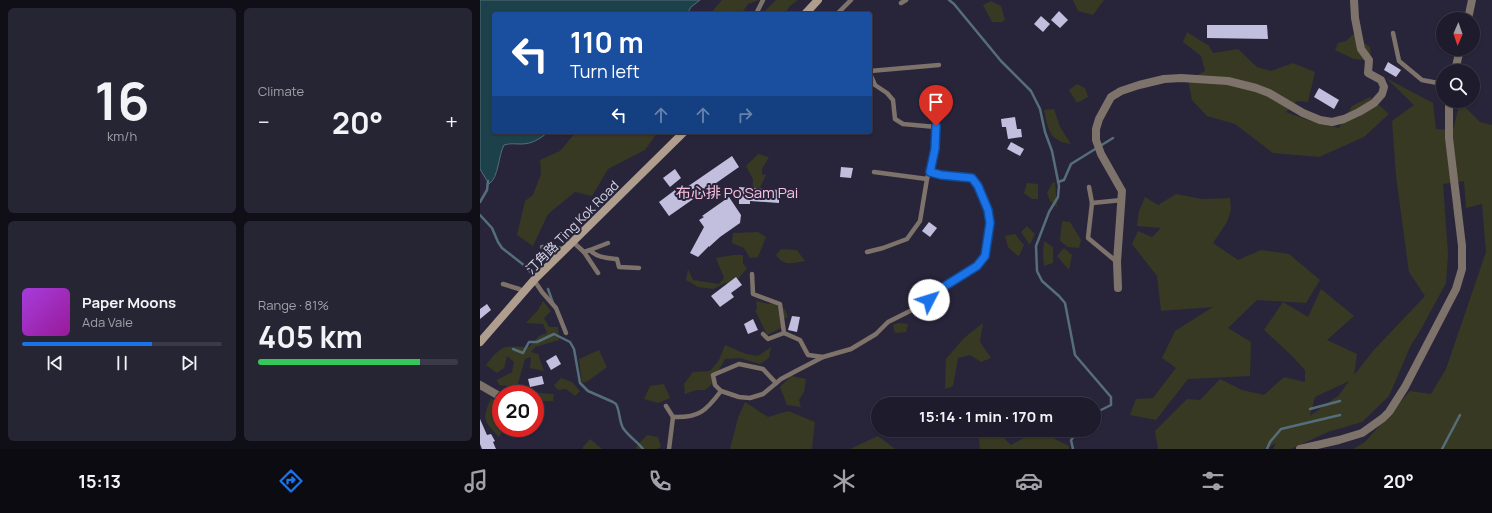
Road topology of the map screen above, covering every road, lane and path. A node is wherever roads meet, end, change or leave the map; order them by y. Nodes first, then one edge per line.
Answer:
1 (763, 0) edge
2 (818, 0) edge
3 (851, 0) edge
4 (906, 0) edge
5 (1354, 0) edge
6 (1472, 0) edge
7 (901, 3) dead end
8 (757, 12) edge
9 (807, 12) edge
10 (839, 12) edge
11 (1469, 12) edge
12 (1393, 33) dead end
13 (939, 65) dead end
14 (872, 72) edge
15 (872, 76) edge
16 (1436, 83) edge
17 (1449, 108) edge
18 (682, 134) edge
19 (874, 172) dead end
20 (930, 172) junction
21 (928, 179) junction
22 (1089, 186) dead end
23 (1122, 200) junction
24 (1092, 203) junction
25 (573, 242) junction
26 (608, 243) dead end
27 (542, 247) dead end
28 (565, 250) junction
29 (590, 250) junction
30 (584, 252) junction
31 (866, 252) dead end
32 (1116, 262) junction
33 (639, 268) dead end
34 (598, 273) dead end
35 (752, 274) dead end
36 (534, 280) junction
37 (503, 284) dead end
38 (1118, 288) dead end
39 (524, 292) junction
40 (566, 333) dead end
41 (784, 333) junction
42 (763, 334) dead end
43 (480, 342) edge
44 (823, 357) junction
45 (776, 383) junction
46 (480, 385) edge
47 (721, 391) junction
48 (492, 392) edge
49 (666, 406) dead end
50 (674, 417) junction
51 (669, 449) edge
52 (1300, 449) edge

1 - 8 lane
2 - 9 main road
3 - 10 lane
4 - 7 lane
5 - 23 street
6 - 11 street
12 - 16 lane
13 - 14 lane
15 - 20 lane
17 - 52 street
18 - 25 main road, 汀角路 Ting Kok Road
19 - 21 lane
20 - 21 lane
20 - 44 lane
21 - 31 lane
22 - 24 lane
23 - 24 lane
23 - 32 street
24 - 32 lane
25 - 28 main road, 汀角路 Ting Kok Road
25 - 30 lane
26 - 29 lane
27 - 28 lane
28 - 36 main road, 汀角路 Ting Kok Road
29 - 30 lane
29 - 33 lane
30 - 34 lane
32 - 38 street
35 - 41 lane
36 - 39 main road, 汀角路 Ting Kok Road
36 - 40 lane
37 - 39 lane
39 - 43 main road, 汀角路 Ting Kok Road
41 - 42 lane
41 - 44 lane
44 - 45 lane
45 - 47 lane
45 - 47 lane
46 - 48 street
47 - 50 lane
49 - 50 lane
50 - 51 lane

